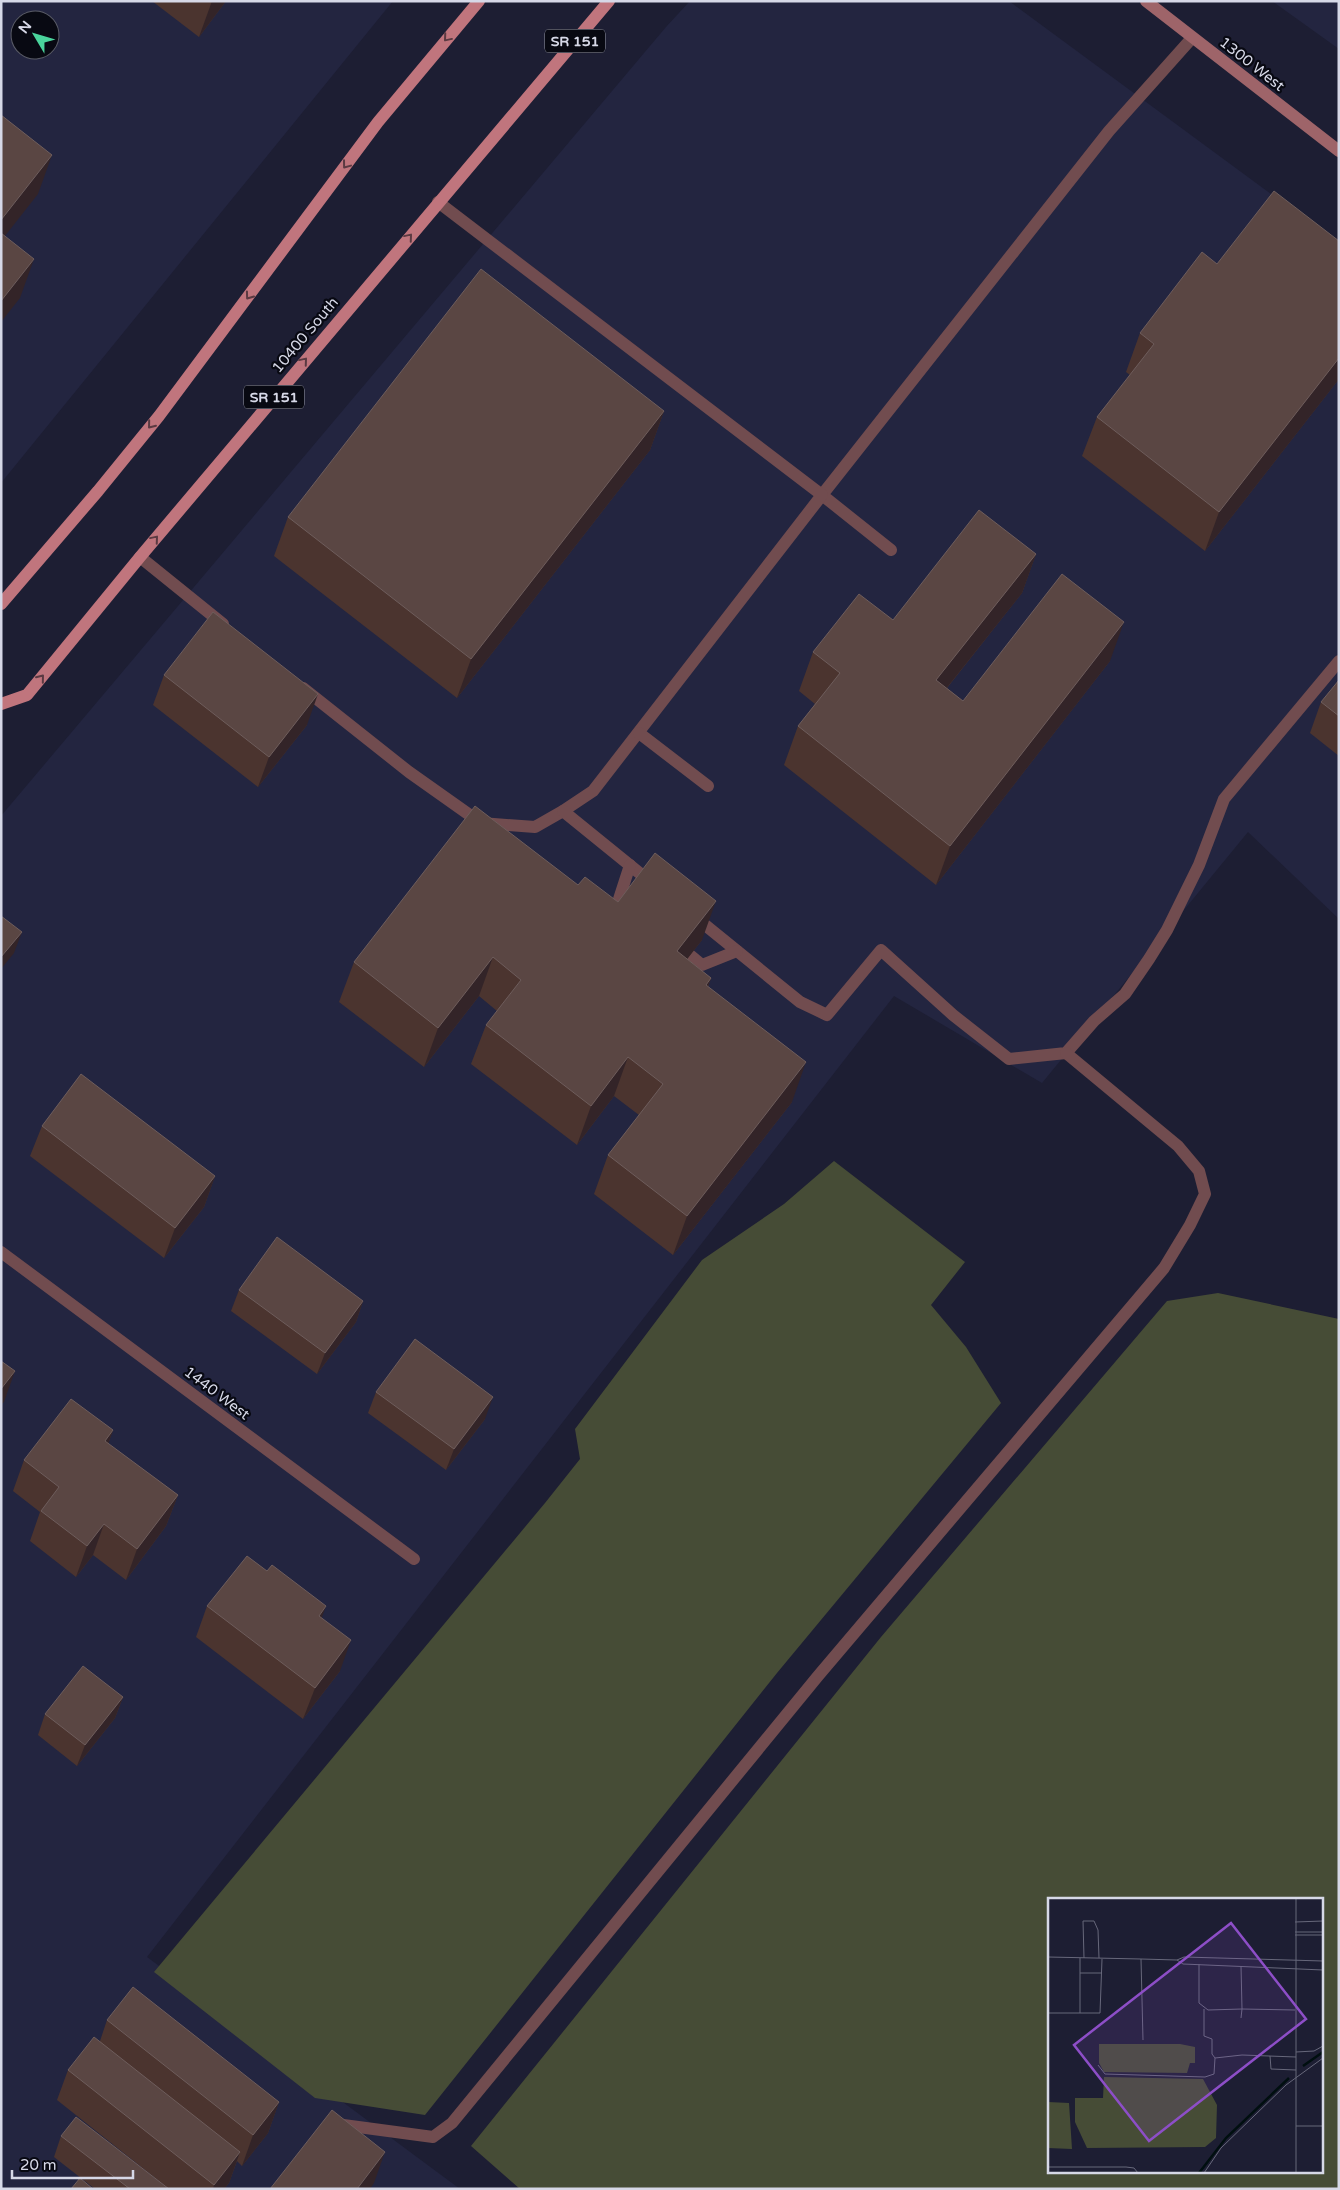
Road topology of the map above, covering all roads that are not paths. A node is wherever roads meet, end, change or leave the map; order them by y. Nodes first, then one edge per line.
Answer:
1 (479, 1) edge
2 (609, 1) edge
3 (1146, 1) edge
4 (1192, 38) junction
5 (1339, 151) edge
6 (438, 202) junction
7 (822, 495) junction
8 (891, 550) dead end
9 (140, 557) junction
10 (1, 604) edge
11 (233, 632) edge
12 (1339, 661) edge
13 (294, 681) edge
14 (1, 704) edge
15 (639, 733) junction
16 (708, 786) dead end
17 (563, 811) junction
18 (630, 865) junction
19 (660, 890) edge
20 (630, 907) edge
21 (683, 908) edge
22 (737, 952) junction
23 (690, 955) edge
24 (1066, 1053) junction
25 (1, 1252) edge
26 (414, 1559) dead end
27 (329, 2123) edge

1 -> 10 main road
2 - 6 main road, 10400 South / SR 151
3 - 4 street, 1300 West
4 - 5 street, 1300 West
4 - 7 street
6 - 7 street
9 -> 6 main road, 10400 South / SR 151
7 - 8 street
7 - 15 street
9 - 11 street
14 -> 9 main road, 10400 South / SR 151
12 - 24 street
13 - 17 street
15 - 16 street
15 - 17 street
17 - 18 street
18 - 19 street
18 - 20 street
21 - 22 street
22 - 23 street
22 - 24 street
24 - 27 street
25 - 26 street, 1440 West

